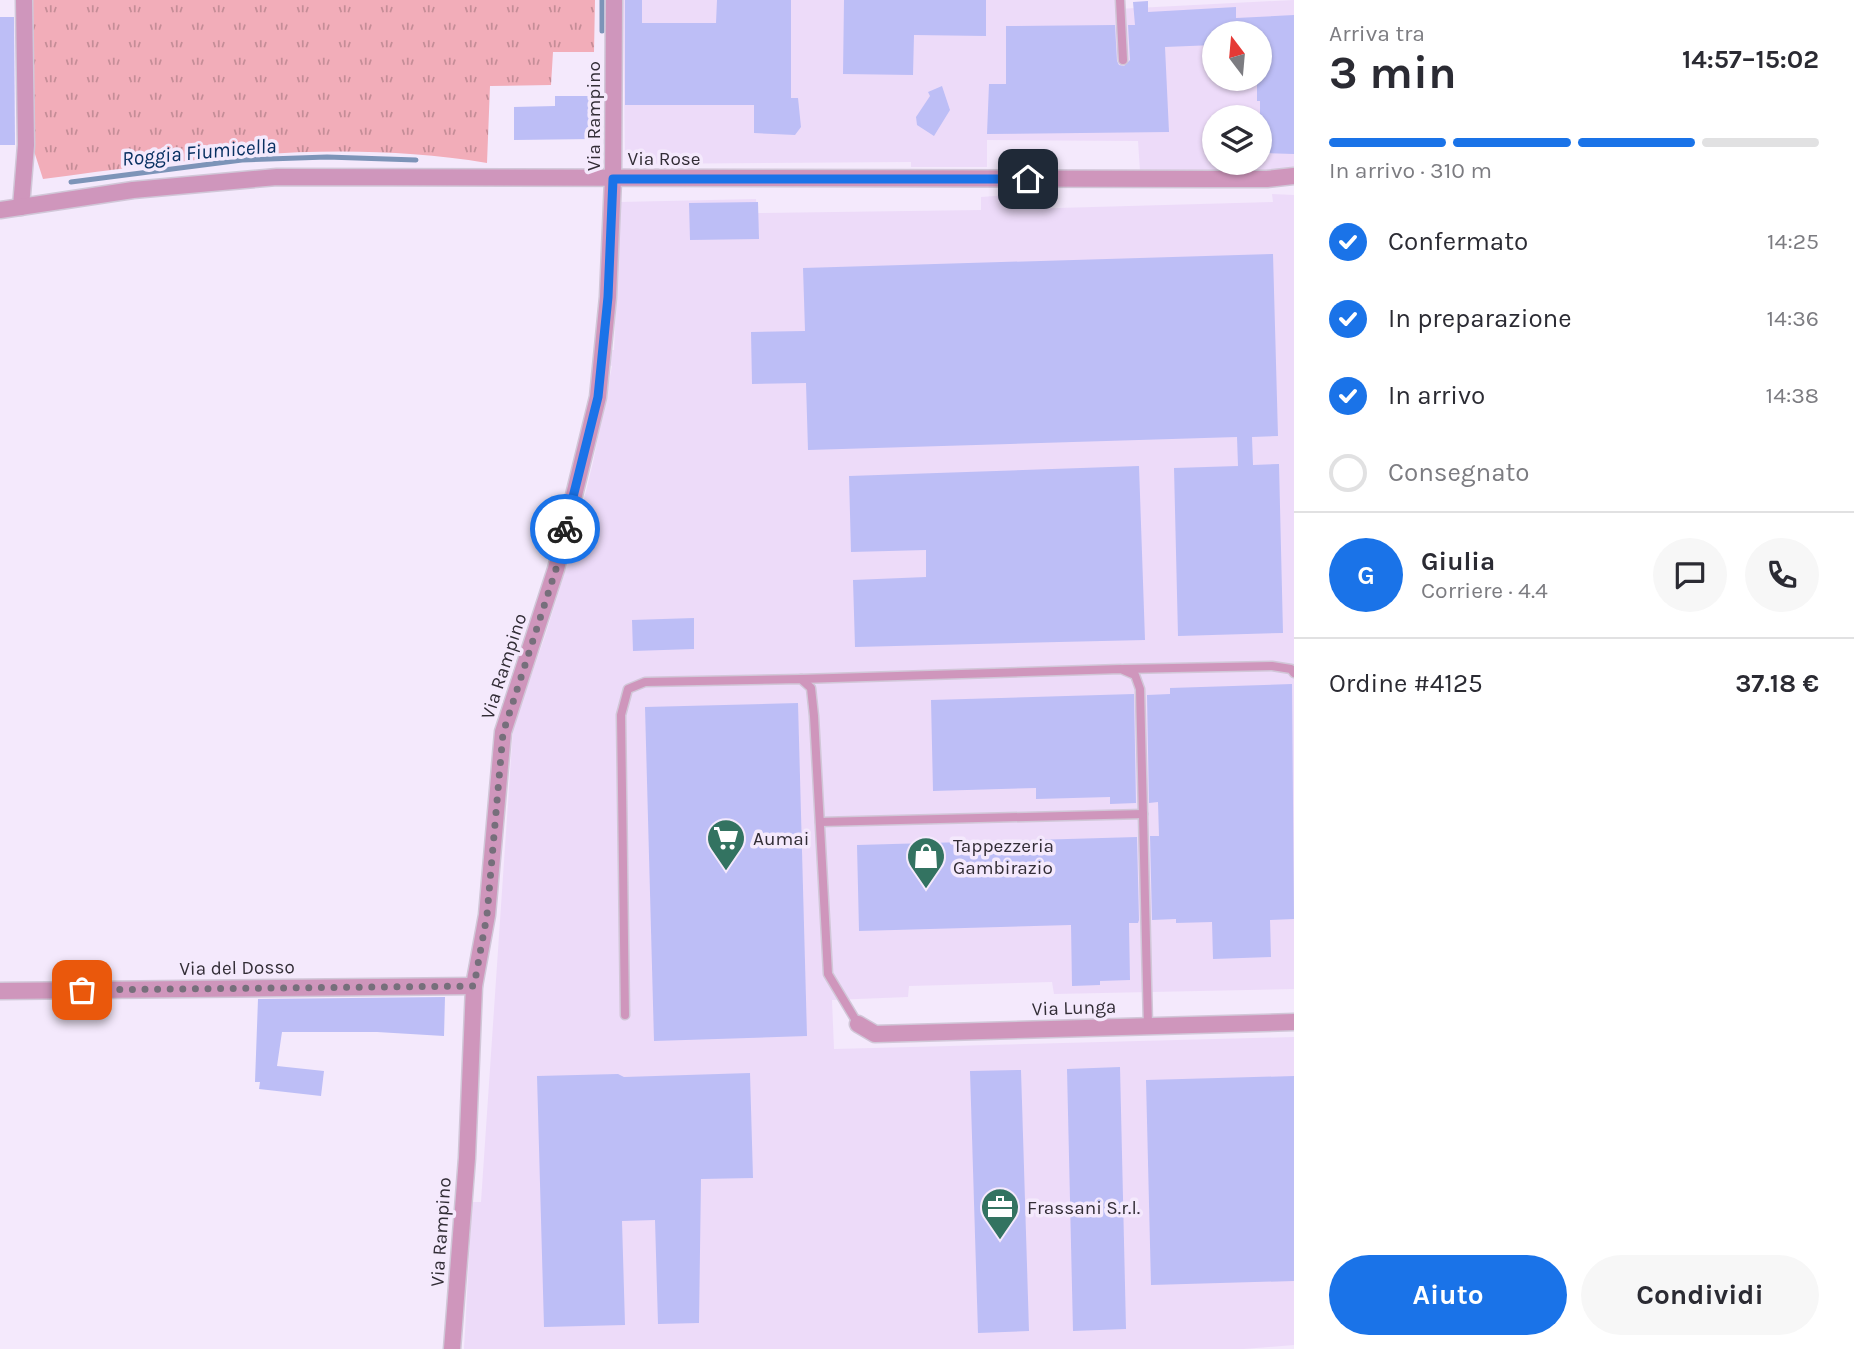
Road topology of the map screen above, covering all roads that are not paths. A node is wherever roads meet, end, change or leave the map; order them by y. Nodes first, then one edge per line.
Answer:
1 (24, 0) edge
2 (614, 0) edge
3 (1120, 0) edge
4 (1123, 60) dead end
5 (1294, 176) edge
6 (613, 179) junction
7 (1267, 179) junction
8 (1294, 184) edge
9 (21, 207) junction
10 (0, 210) edge
11 (1121, 669) junction
12 (1294, 673) edge
13 (801, 679) junction
14 (1143, 814) junction
15 (820, 822) junction
16 (474, 986) junction
17 (0, 991) edge
18 (625, 1015) dead end
19 (1294, 1021) edge
20 (858, 1024) joint
21 (1148, 1026) junction
22 (452, 1349) edge

1 - 9 street
2 - 6 street, Via Rampino
3 - 4 lane
5 - 7 street, Via Rose
6 - 7 street, Via Rose
6 - 9 street, Via Rose
6 - 16 street, Via Rampino
7 - 8 street, Via Rose
9 - 10 street, Via Rose
11 - 12 lane
11 - 13 lane
11 - 14 lane
13 - 15 lane
13 - 18 lane
14 - 15 lane
14 - 21 lane
15 - 20 lane
16 - 17 street, Via del Dosso
16 - 22 street, Via Rampino
19 - 21 street, Via Lunga
20 - 21 street, Via Lunga

